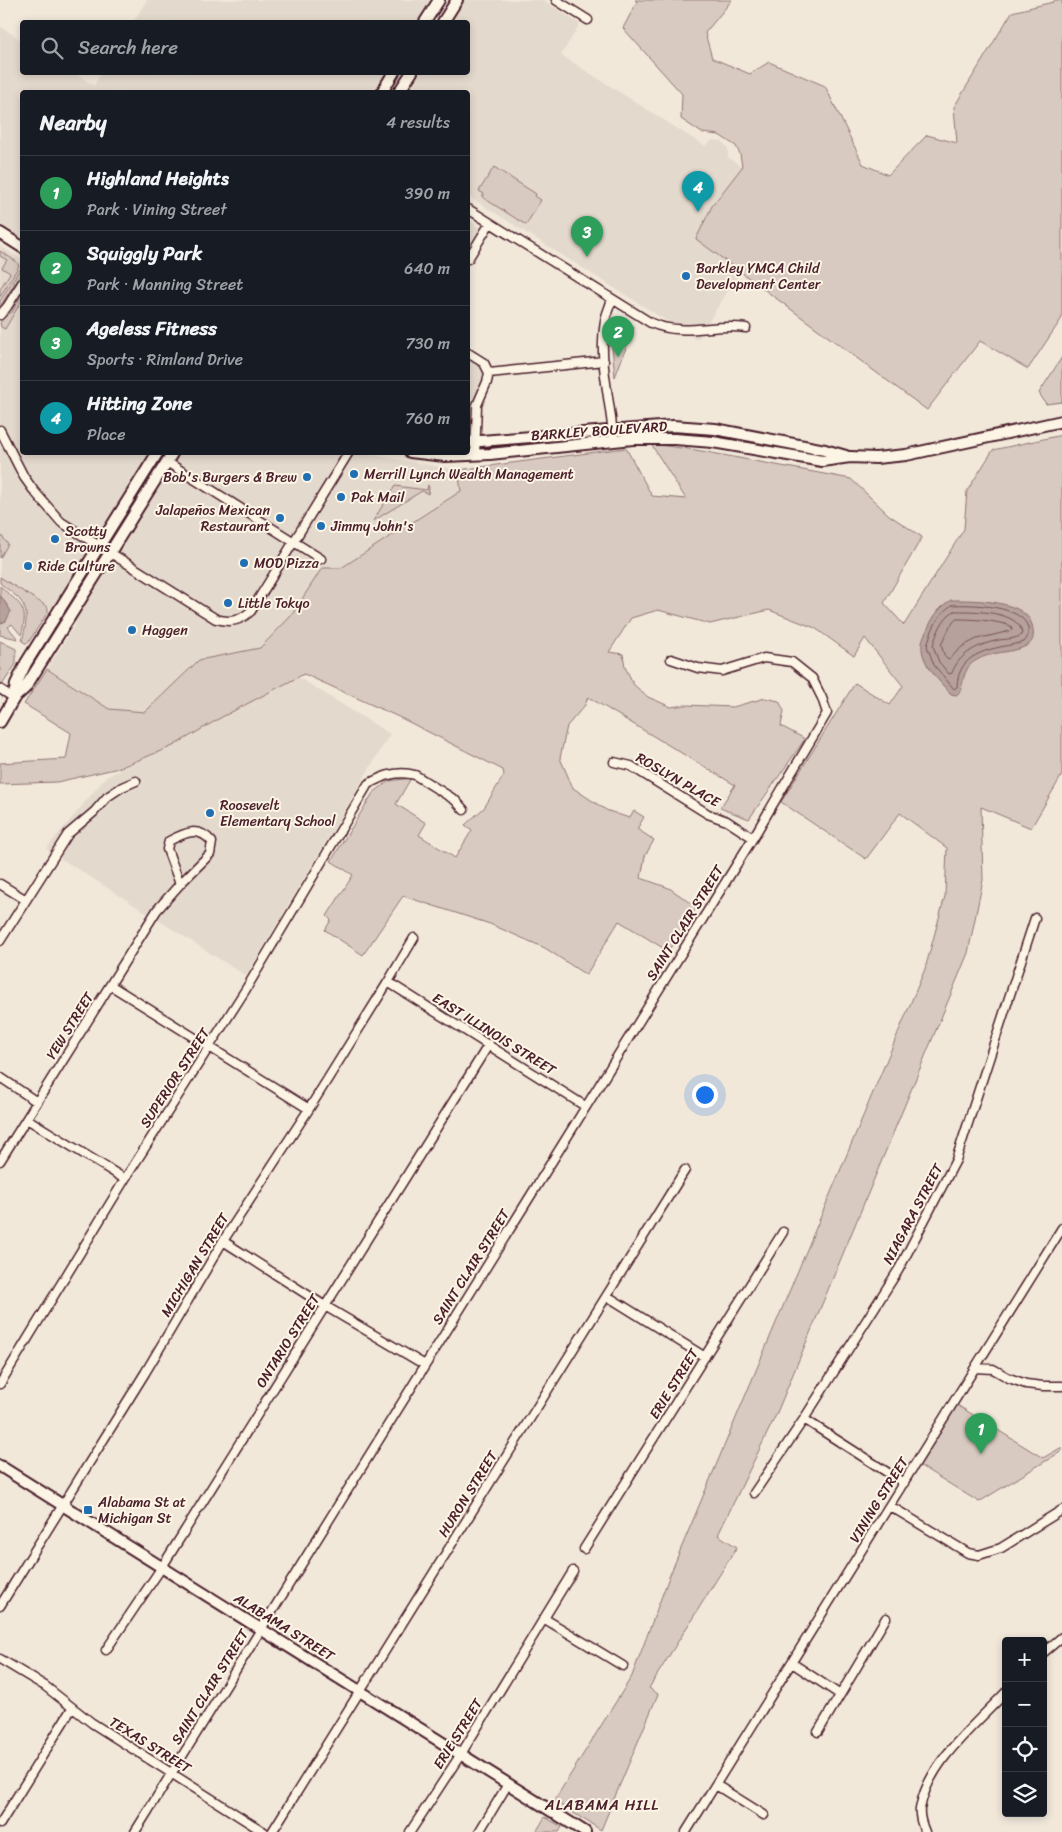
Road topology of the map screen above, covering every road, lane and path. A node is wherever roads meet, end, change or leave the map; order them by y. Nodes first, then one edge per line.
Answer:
1 (439, 0) edge
2 (458, 0) edge
3 (556, 0) edge
4 (426, 20) edge
5 (444, 20) edge
6 (588, 20) dead end
7 (392, 75) edge
8 (410, 75) edge
9 (383, 90) edge
10 (401, 90) edge
11 (470, 210) edge
12 (490, 223) junction
13 (0, 233) edge
14 (20, 246) edge
15 (470, 256) edge
16 (20, 286) edge
17 (612, 299) junction
18 (0, 315) edge
19 (746, 328) dead end
20 (470, 354) edge
21 (604, 361) junction
22 (489, 373) junction
23 (1062, 421) edge
24 (0, 430) edge
25 (613, 430) junction
26 (471, 442) edge
27 (614, 442) junction
28 (156, 455) edge
29 (171, 455) edge
30 (347, 455) edge
31 (436, 455) edge
32 (475, 455) junction
33 (850, 458) junction
34 (167, 462) junction
35 (294, 542) junction
36 (99, 546) junction
37 (110, 553) junction
38 (321, 559) dead end
39 (671, 658) dead end
40 (0, 689) edge
41 (14, 698) junction
42 (0, 722) edge
43 (614, 762) dead end
44 (136, 781) dead end
45 (464, 810) dead end
46 (753, 838) junction
47 (0, 884) edge
48 (180, 884) junction
49 (26, 900) junction
50 (1035, 918) dead end
51 (414, 938) dead end
52 (0, 941) edge
53 (388, 982) junction
54 (110, 985) junction
55 (489, 1044) junction
56 (210, 1047) junction
57 (0, 1077) edge
58 (37, 1102) junction
59 (585, 1106) junction
60 (309, 1109) junction
61 (26, 1119) junction
62 (0, 1162) edge
63 (685, 1170) dead end
64 (125, 1179) junction
65 (1062, 1228) edge
66 (783, 1232) dead end
67 (223, 1241) junction
68 (606, 1296) junction
69 (325, 1306) junction
70 (705, 1357) junction
71 (425, 1365) junction
72 (974, 1368) junction
73 (0, 1384) edge
74 (1062, 1386) edge
75 (804, 1419) junction
76 (0, 1466) edge
77 (904, 1483) junction
78 (754, 1493) dead end
79 (62, 1505) junction
80 (890, 1506) junction
81 (1062, 1510) edge
82 (584, 1549) dead end
83 (162, 1567) junction
84 (573, 1572) dead end
85 (0, 1606) edge
86 (886, 1618) dead end
87 (545, 1619) junction
88 (261, 1629) junction
89 (1062, 1637) edge
90 (106, 1650) dead end
91 (1047, 1650) edge
92 (0, 1658) edge
93 (792, 1663) junction
94 (623, 1666) dead end
95 (360, 1691) junction
96 (839, 1694) junction
97 (1002, 1696) edge
98 (72, 1708) junction
99 (818, 1732) dead end
100 (461, 1754) junction
101 (171, 1773) junction
102 (508, 1784) junction
103 (716, 1785) junction
104 (764, 1815) dead end
105 (0, 1824) edge
106 (135, 1832) edge
107 (264, 1832) edge
108 (272, 1832) edge
109 (410, 1832) edge
110 (479, 1832) edge
111 (585, 1832) edge
112 (686, 1832) edge
113 (925, 1832) edge

1 - 4 main road
2 - 5 main road
3 - 6 street
7 - 9 main road
8 - 10 main road
11 - 12 street
12 - 15 street
12 - 17 street
13 - 14 main road
16 - 18 street
17 - 19 street
17 - 21 street
20 - 22 street
21 - 22 street
21 - 25 street
22 - 26 street
23 - 33 main road, BARKLEY BOULEVARD
24 - 36 street
25 - 26 main road, BARKLEY BOULEVARD
25 - 27 street
25 - 33 main road, BARKLEY BOULEVARD
26 - 32 street
27 - 32 main road, BARKLEY BOULEVARD
27 - 33 main road, BARKLEY BOULEVARD
28 - 36 main road
29 - 34 main road
30 - 35 street
31 - 32 main road, BARKLEY BOULEVARD
34 - 35 street
34 - 37 main road
35 - 37 street
35 - 38 street
36 - 37 street
36 - 41 main road
37 - 41 main road
39 - 46 street, SAINT CLAIR STREET
40 - 41 street
41 - 42 main road
43 - 46 street, ROSLYN PLACE
44 - 49 street
45 - 56 street, SUPERIOR STREET
46 - 59 street, SAINT CLAIR STREET
47 - 49 street
48 - 48 street, YEW STREET
48 - 54 street, YEW STREET
49 - 52 street
50 - 75 street, NIAGARA STREET
51 - 53 street, MICHIGAN STREET
53 - 55 street, EAST ILLINOIS STREET
53 - 60 street, MICHIGAN STREET
54 - 56 street
54 - 58 street, YEW STREET
55 - 59 street, EAST ILLINOIS STREET
55 - 69 street, ONTARIO STREET
56 - 60 street
56 - 64 street, SUPERIOR STREET
57 - 58 street
58 - 61 street, YEW STREET
59 - 71 street, SAINT CLAIR STREET
60 - 67 street, MICHIGAN STREET
61 - 62 street, YEW STREET
61 - 64 street
63 - 68 street, HURON STREET
64 - 73 street, SUPERIOR STREET
65 - 72 street, VINING STREET
66 - 70 street, ERIE STREET
67 - 69 street
67 - 79 street, MICHIGAN STREET
68 - 70 street
68 - 95 street, HURON STREET
69 - 71 street
69 - 83 street, ONTARIO STREET
70 - 82 street, ERIE STREET
71 - 88 street, SAINT CLAIR STREET
72 - 74 street
72 - 77 street, VINING STREET
75 - 77 street
75 - 78 street, NIAGARA STREET
76 - 79 main road, ALABAMA STREET
77 - 80 street, VINING STREET
79 - 83 main road, ALABAMA STREET
79 - 85 street, MICHIGAN STREET
80 - 81 street
80 - 93 street, VINING STREET
83 - 88 main road, ALABAMA STREET
83 - 90 street, ONTARIO STREET
84 - 87 street, ERIE STREET
86 - 96 street
87 - 94 street
87 - 100 street, ERIE STREET
88 - 95 main road, ALABAMA STREET
88 - 101 street, SAINT CLAIR STREET
89 - 91 street
92 - 98 street, TEXAS STREET
93 - 96 street
93 - 103 street, VINING STREET
95 - 100 main road, ALABAMA STREET
95 - 108 street, HURON STREET
96 - 99 street
97 - 113 street
98 - 101 street, TEXAS STREET
98 - 105 street
100 - 102 main road, ALABAMA STREET
100 - 109 street, ERIE STREET
101 - 106 street, SAINT CLAIR STREET
101 - 107 street, TEXAS STREET
102 - 110 street
102 - 111 main road, ALABAMA STREET
103 - 104 street
103 - 112 street, VINING STREET

